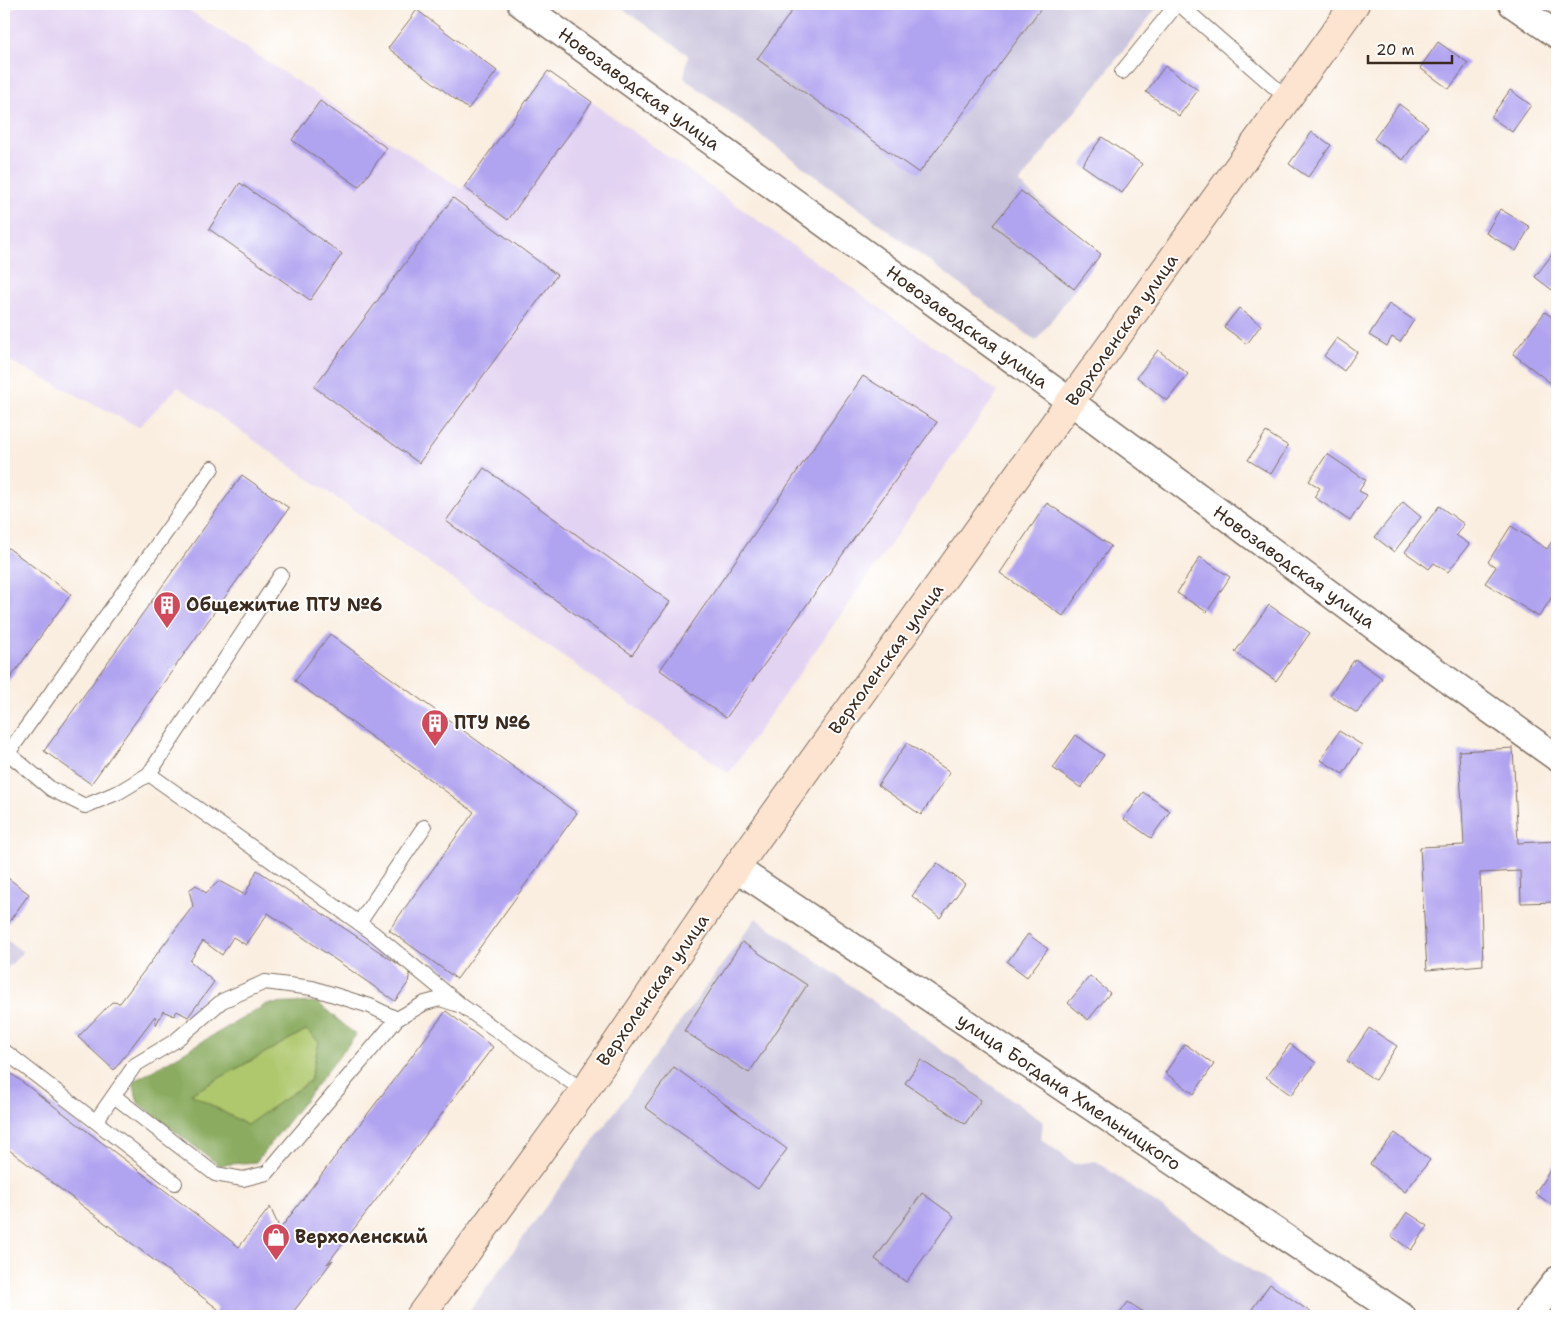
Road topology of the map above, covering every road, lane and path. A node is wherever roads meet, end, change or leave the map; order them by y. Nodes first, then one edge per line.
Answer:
1 (521, 4) edge
2 (1178, 4) edge
3 (1355, 4) edge
4 (1512, 4) edge
5 (1557, 35) edge
6 (1122, 72) dead end
7 (1288, 98) junction
8 (1071, 402) junction
9 (212, 468) dead end
10 (281, 575) dead end
11 (1557, 758) edge
12 (149, 774) junction
13 (424, 827) dead end
14 (736, 868) junction
15 (359, 923) junction
16 (462, 1006) junction
17 (397, 1019) junction
18 (6, 1053) dead end
19 (584, 1091) junction
20 (114, 1096) junction
21 (96, 1122) junction
22 (176, 1183) dead end
23 (1557, 1280) edge
24 (420, 1316) edge
25 (1402, 1316) edge
26 (1529, 1316) edge

1 - 8 street, Новозаводская улица
2 - 6 lane
2 - 7 lane
3 - 7 main road, Верхоленская улица
4 - 5 street
7 - 8 main road, Верхоленская улица
8 - 11 street, Новозаводская улица
8 - 14 main road, Верхоленская улица
9 - 12 lane
10 - 12 lane
12 - 15 lane
13 - 15 lane
14 - 19 main road, Верхоленская улица
14 - 25 street, улица Богдана Хмельницкого
15 - 16 lane
16 - 17 lane
16 - 19 lane
17 - 20 lane
17 - 20 lane
18 - 21 lane
19 - 24 main road, Верхоленская улица
20 - 21 lane
21 - 22 lane
23 - 26 street

